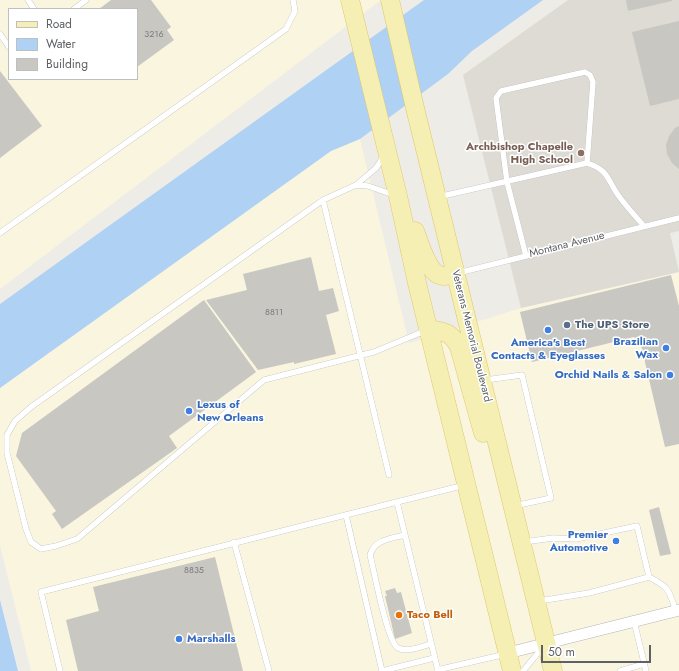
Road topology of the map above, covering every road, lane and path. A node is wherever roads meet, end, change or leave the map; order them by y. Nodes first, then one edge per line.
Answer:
1 (86, 0) edge
2 (294, 0) edge
3 (350, 0) edge
4 (390, 2) edge
5 (75, 8) edge
6 (0, 34) edge
7 (8, 46) edge
8 (386, 146) junction
9 (587, 163) junction
10 (507, 182) junction
11 (356, 185) junction
12 (398, 196) junction
13 (437, 197) junction
14 (323, 200) junction
15 (679, 218) edge
16 (644, 226) junction
17 (0, 233) edge
18 (526, 256) junction
19 (456, 274) junction
20 (429, 329) junction
21 (360, 355) junction
22 (482, 381) junction
23 (389, 475) dead end
24 (467, 485) junction
25 (397, 502) junction
26 (513, 507) junction
27 (346, 515) junction
28 (405, 535) junction
29 (234, 542) junction
30 (522, 543) junction
31 (649, 577) junction
32 (536, 602) junction
33 (678, 610) edge
34 (634, 621) junction
35 (546, 643) junction
36 (431, 644) junction
37 (508, 653) junction
38 (434, 658) junction
39 (644, 664) junction
40 (438, 670) edge
41 (60, 671) edge
42 (269, 671) edge
43 (512, 671) edge
44 (523, 671) edge
45 (553, 671) edge
46 (620, 671) edge
47 (646, 671) edge

1 - 5 lane
2 - 17 lane
3 - 8 main road
4 - 13 main road, Veterans Memorial Boulevard
6 - 7 lane
8 - 11 lane
8 - 12 main road
9 - 10 lane
9 - 10 lane
9 - 16 lane
10 - 13 lane
10 - 18 lane
11 - 12 lane
11 - 14 lane
12 - 19 main road
12 - 20 main road
13 - 19 main road, Veterans Memorial Boulevard
14 - 21 lane
14 - 21 lane
15 - 16 lane, Montana Avenue
16 - 18 lane, Montana Avenue
18 - 19 lane, Montana Avenue
19 - 22 main road, Veterans Memorial Boulevard
20 - 21 lane
20 - 24 main road
20 - 26 main road
21 - 23 lane
22 - 26 main road, Veterans Memorial Boulevard
22 - 26 lane
24 - 25 lane
24 - 37 main road
25 - 27 lane
25 - 28 lane
26 - 30 main road, Veterans Memorial Boulevard
27 - 29 lane
27 - 38 lane
28 - 36 lane
28 - 36 lane
29 - 41 lane
29 - 42 lane
30 - 31 lane
30 - 32 main road, Veterans Memorial Boulevard
31 - 32 lane
31 - 33 lane
32 - 35 main road, Veterans Memorial Boulevard
33 - 34 street
34 - 35 street
34 - 39 lane
35 - 37 street
35 - 44 lane
35 - 45 main road, Veterans Memorial Boulevard
36 - 38 lane
37 - 40 lane
37 - 43 main road
38 - 40 lane
39 - 46 lane
39 - 47 lane

